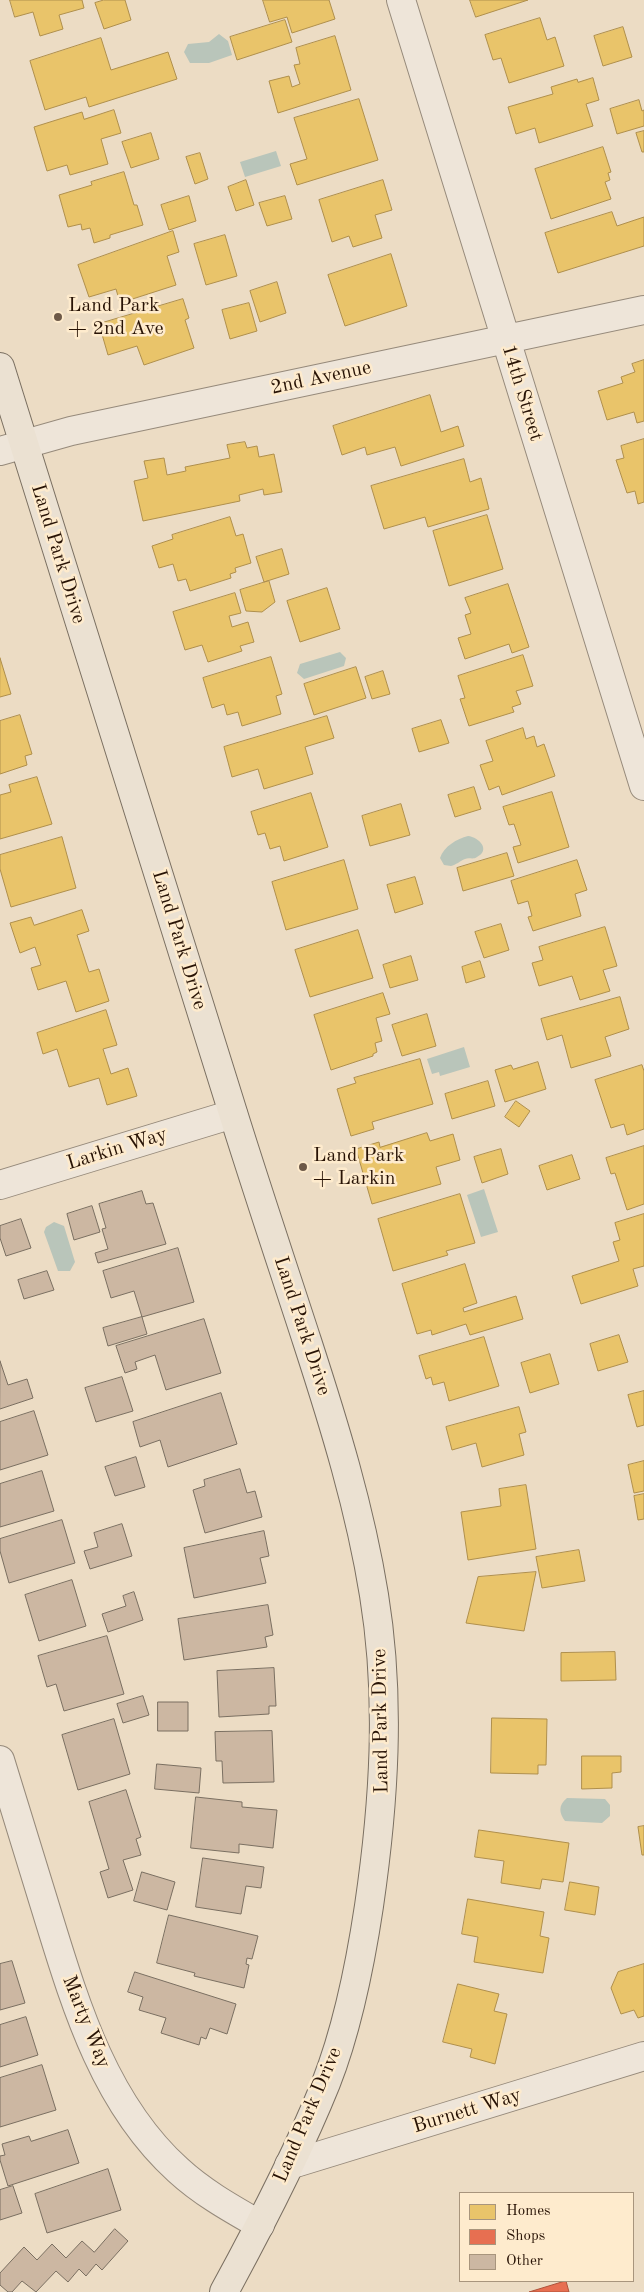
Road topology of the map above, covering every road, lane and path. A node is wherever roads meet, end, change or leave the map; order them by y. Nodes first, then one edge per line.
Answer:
1 (401, 0) edge
2 (644, 310) edge
3 (505, 339) junction
4 (0, 367) edge
5 (12, 447) edge
6 (644, 786) edge
7 (234, 1114) junction
8 (0, 1185) edge
9 (0, 1760) edge
10 (644, 2056) edge
11 (289, 2165) junction
12 (260, 2225) junction
13 (224, 2292) edge

1 - 3 street, 14th Street
2 - 3 street, 2nd Avenue
3 - 5 street, 2nd Avenue
3 - 6 street, 14th Street
4 - 5 main road, Land Park Drive
5 - 7 main road, Land Park Drive
7 - 8 street, Larkin Way
7 - 11 main road, Land Park Drive
9 - 12 street, Marty Way
10 - 11 street, Burnett Way
11 - 12 main road, Land Park Drive
12 - 13 main road, Land Park Drive

